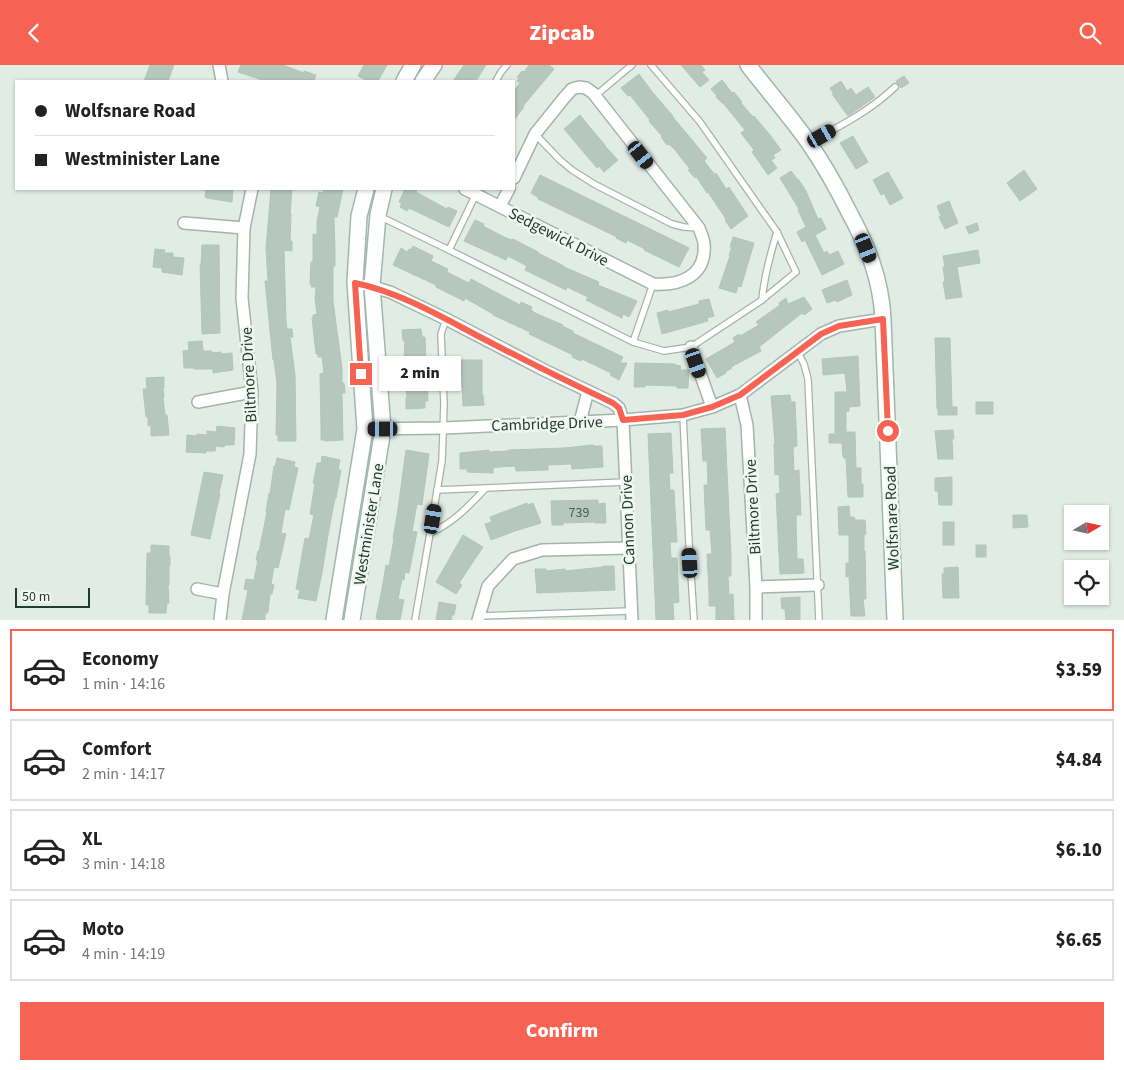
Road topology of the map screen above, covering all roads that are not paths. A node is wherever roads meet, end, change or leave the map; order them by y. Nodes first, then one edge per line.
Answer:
1 (219, 65) edge
2 (413, 65) edge
3 (434, 65) edge
4 (507, 65) edge
5 (632, 65) edge
6 (651, 65) edge
7 (748, 65) edge
8 (222, 80) edge
9 (405, 80) edge
10 (425, 80) edge
11 (497, 80) edge
12 (895, 87) dead end
13 (595, 96) junction
14 (535, 134) junction
15 (809, 143) junction
16 (515, 176) edge
17 (252, 190) edge
18 (366, 190) edge
19 (384, 190) edge
20 (467, 190) edge
21 (508, 190) edge
22 (476, 194) junction
23 (500, 206) junction
24 (378, 215) junction
25 (184, 223) dead end
26 (699, 228) junction
27 (244, 229) junction
28 (777, 232) junction
29 (449, 250) junction
30 (355, 283) junction
31 (653, 284) junction
32 (372, 286) junction
33 (762, 300) junction
34 (446, 319) junction
35 (883, 319) junction
36 (633, 342) junction
37 (691, 347) junction
38 (797, 351) junction
39 (252, 391) junction
40 (588, 391) junction
41 (740, 395) junction
42 (198, 402) dead end
43 (712, 407) junction
44 (683, 415) junction
45 (623, 420) junction
46 (580, 422) junction
47 (444, 427) junction
48 (365, 429) junction
49 (383, 429) junction
50 (626, 482) junction
51 (485, 489) junction
52 (438, 490) junction
53 (430, 533) junction
54 (629, 548) junction
55 (818, 585) junction
56 (756, 587) junction
57 (197, 589) dead end
58 (223, 593) junction
59 (631, 615) edge
60 (479, 618) edge
61 (220, 620) edge
62 (334, 620) edge
63 (352, 620) edge
64 (415, 620) edge
65 (694, 620) edge
66 (756, 620) edge
67 (819, 620) edge
68 (895, 620) edge

1 - 8 street
2 - 9 street
3 - 10 street
4 - 11 lane
5 - 13 lane
6 - 28 lane
7 - 15 street, Wolfsnare Road
12 - 15 lane
13 - 14 street
13 - 26 street
14 - 16 street
14 - 26 lane
15 - 35 street, Wolfsnare Road
17 - 27 street, Biltmore Drive
18 - 30 street, Westminister Lane
19 - 24 street, Westminister Lane
20 - 22 street, Sedgewick Drive
21 - 23 street
22 - 23 street, Sedgewick Drive
22 - 29 lane
23 - 31 street, Sedgewick Drive
24 - 29 lane
24 - 32 street, Westminister Lane
25 - 27 street
26 - 31 street
27 - 39 street, Biltmore Drive
28 - 33 lane
28 - 33 lane
29 - 36 lane
30 - 32 street
30 - 48 street, Westminister Lane
31 - 36 lane
32 - 34 street
32 - 49 street, Westminister Lane
33 - 37 lane
34 - 40 street
34 - 47 lane
35 - 38 street, Cambridge Drive
35 - 68 street, Wolfsnare Road
36 - 37 lane
37 - 43 street
38 - 41 street, Cambridge Drive
38 - 55 lane
39 - 42 street
39 - 58 street, Biltmore Drive
40 - 45 street
40 - 46 street
41 - 43 street, Cambridge Drive
41 - 56 street, Biltmore Drive
43 - 44 street, Cambridge Drive
44 - 45 street, Cambridge Drive
44 - 65 lane
45 - 46 street, Cambridge Drive
45 - 50 street, Cannon Drive
46 - 47 street, Cambridge Drive
47 - 49 street, Cambridge Drive
47 - 52 lane
48 - 49 street, Cambridge Drive
48 - 62 street, Westminister Lane
49 - 63 street, Westminister Lane
50 - 51 lane
50 - 54 street, Cannon Drive
51 - 52 lane
51 - 53 lane
52 - 53 lane
53 - 64 lane
54 - 59 street, Cannon Drive
54 - 60 street
55 - 56 street
55 - 67 lane
56 - 66 street, Biltmore Drive
57 - 58 street
58 - 61 street, Biltmore Drive
59 - 60 lane

